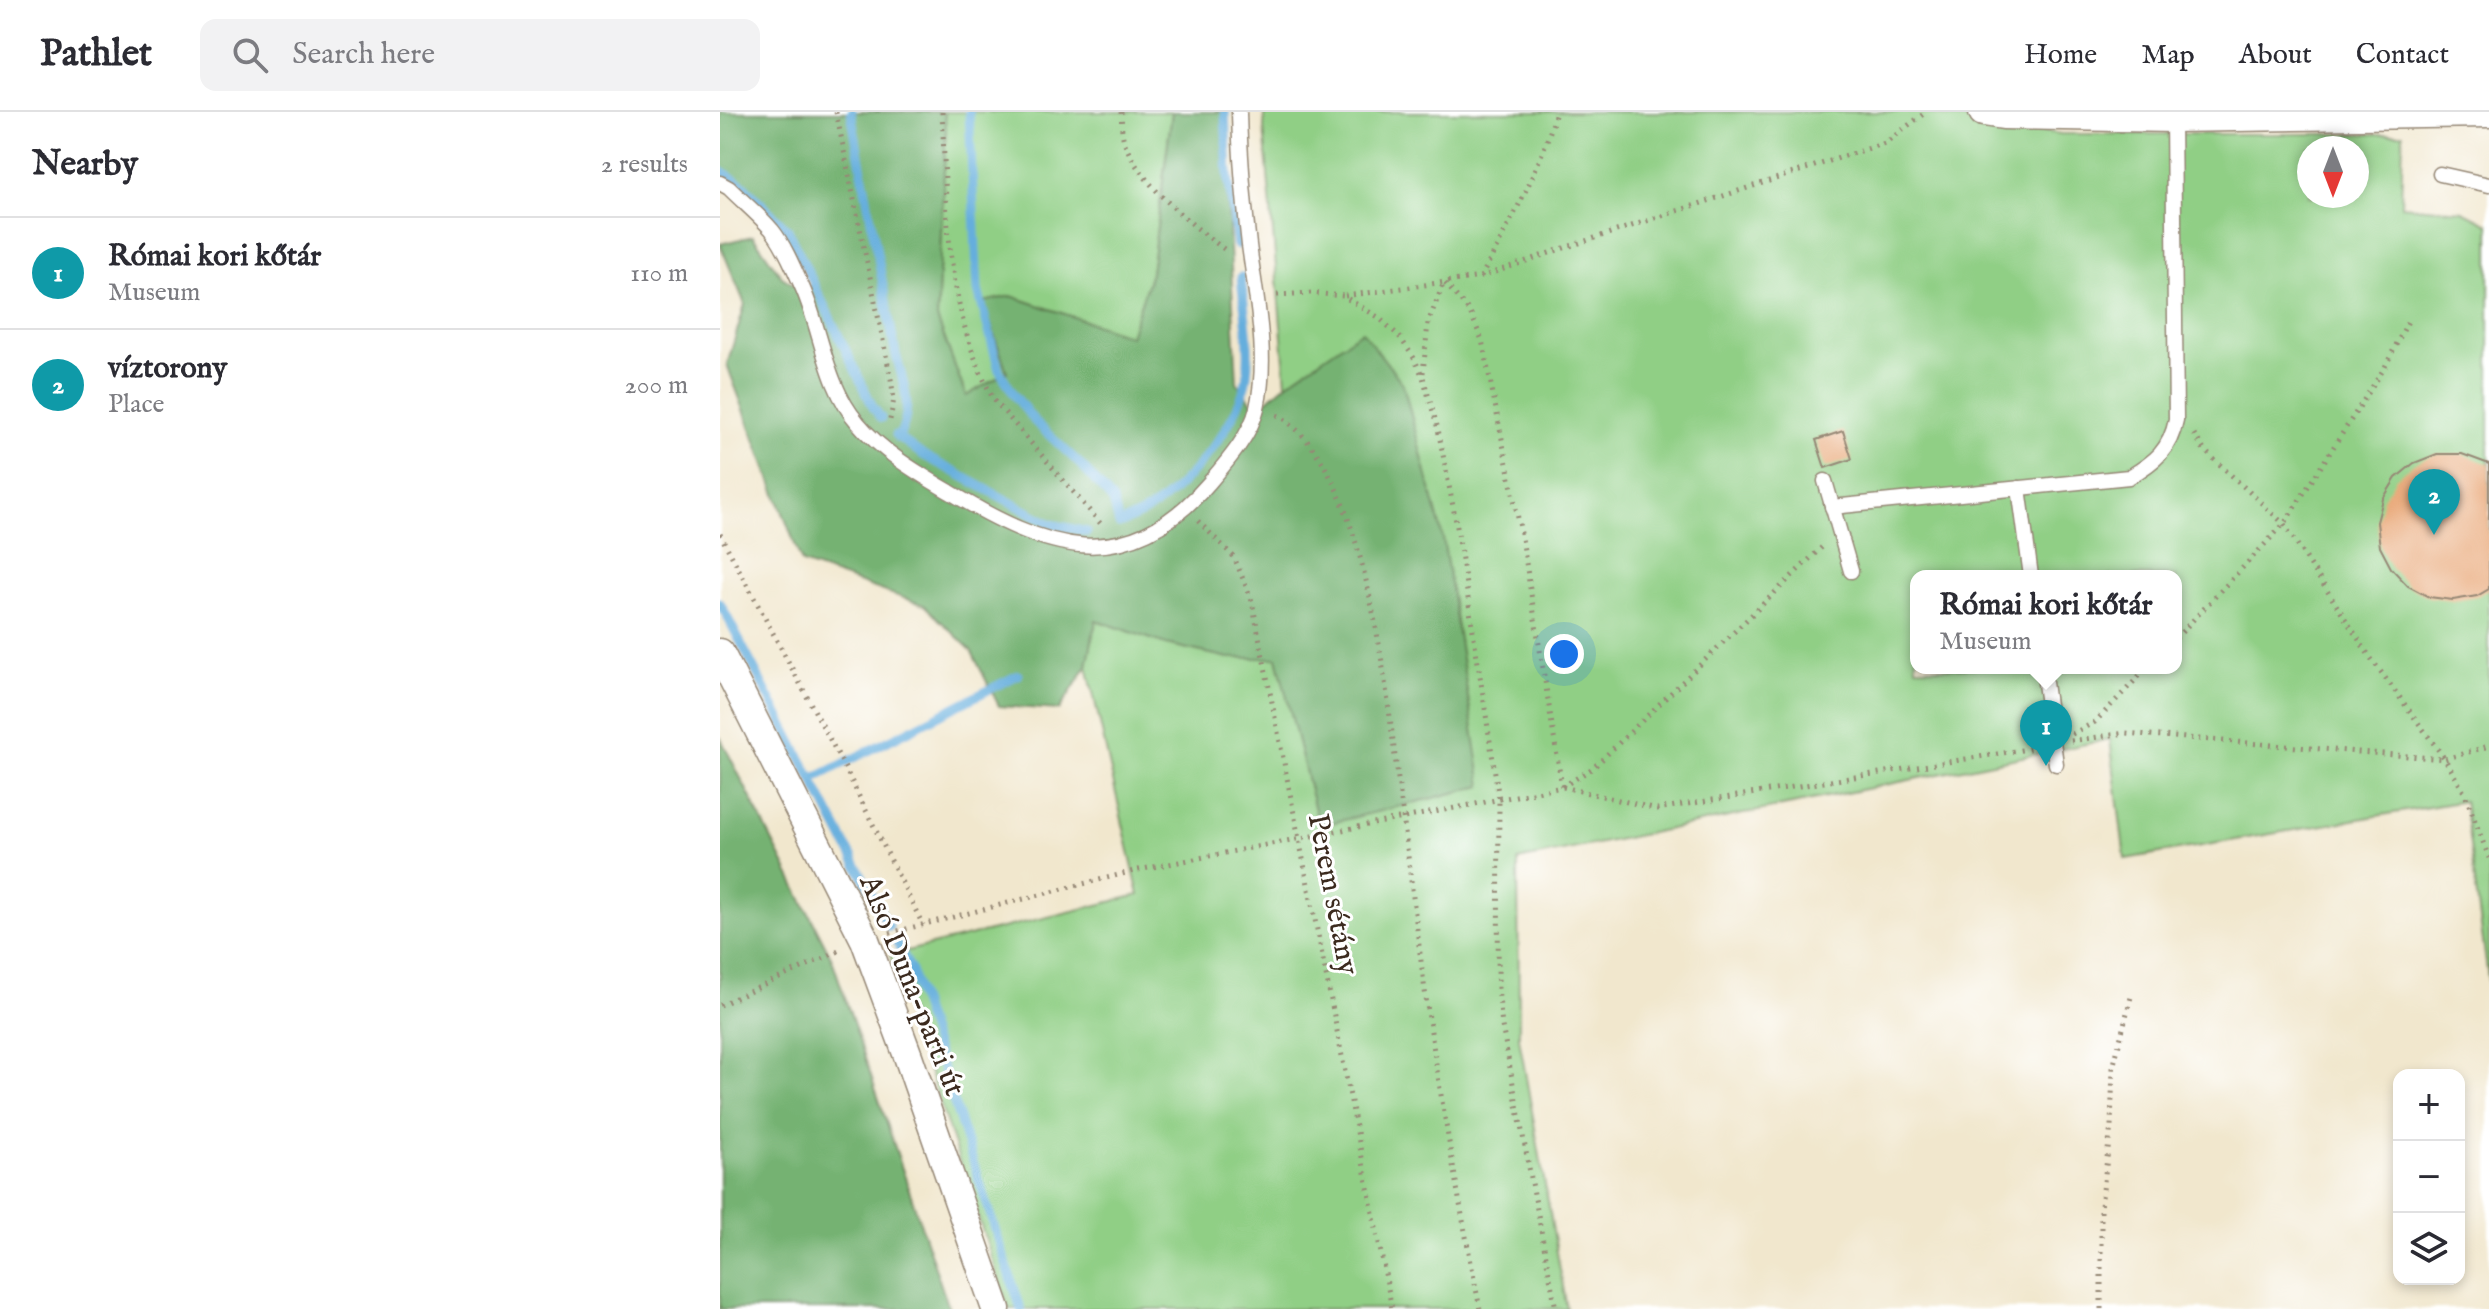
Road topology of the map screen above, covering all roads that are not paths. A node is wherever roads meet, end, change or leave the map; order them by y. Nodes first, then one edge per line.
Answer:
1 (1239, 112) edge
2 (1983, 112) edge
3 (2456, 113) edge
4 (2489, 113) edge
5 (2173, 118) junction
6 (2440, 174) dead end
7 (720, 183) edge
8 (2489, 185) edge
9 (1825, 481) dead end
10 (2019, 488) junction
11 (1832, 507) junction
12 (2030, 570) edge
13 (1851, 571) dead end
14 (720, 653) edge
15 (2044, 674) edge
16 (2056, 764) dead end
17 (996, 1309) edge

1 - 7 lane
2 - 5 street
3 - 4 street
3 - 5 street
5 - 10 lane
6 - 8 lane
9 - 11 lane
10 - 11 lane
10 - 12 lane
11 - 13 lane
14 - 17 street, Alsó Duna-parti út
15 - 16 lane

